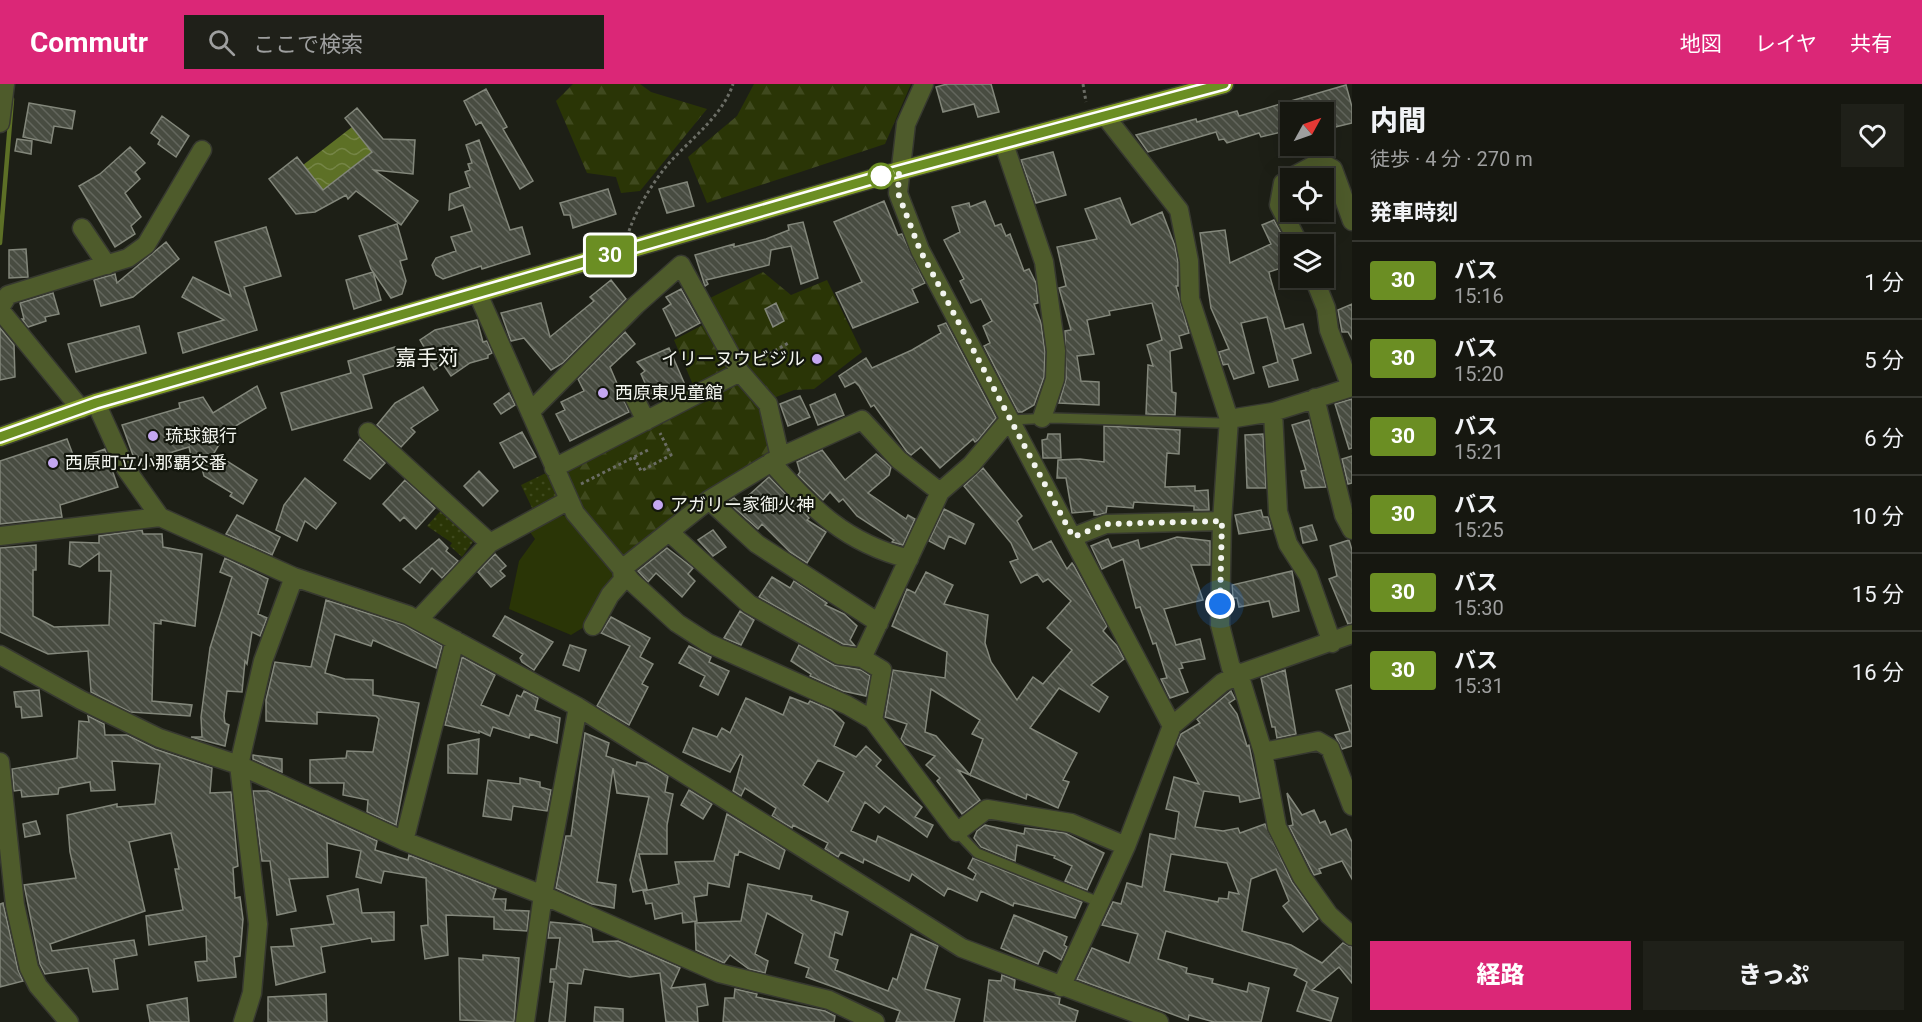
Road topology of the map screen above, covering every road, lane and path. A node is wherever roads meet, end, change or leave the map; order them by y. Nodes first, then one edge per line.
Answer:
1 (5, 84) edge
2 (733, 84) edge
3 (924, 84) edge
4 (1083, 84) edge
5 (1224, 84) edge
6 (1197, 88) edge
7 (1086, 102) dead end
8 (1105, 116) junction
9 (0, 123) edge
10 (1004, 144) junction
11 (202, 150) dead end
12 (1309, 168) edge
13 (1331, 168) edge
14 (899, 171) junction
15 (1334, 172) edge
16 (1352, 221) edge
17 (82, 228) dead end
18 (629, 231) dead end
19 (107, 265) junction
20 (1318, 288) edge
21 (478, 294) junction
22 (0, 309) edge
23 (790, 342) dead end
24 (740, 372) junction
25 (1351, 387) edge
26 (633, 395) dead end
27 (1315, 398) junction
28 (89, 406) junction
29 (530, 412) junction
30 (1273, 412) junction
31 (1042, 418) junction
32 (1229, 419) junction
33 (1009, 420) junction
34 (649, 427) junction
35 (368, 432) dead end
36 (0, 437) edge
37 (648, 450) dead end
38 (634, 457) junction
39 (776, 460) junction
40 (554, 468) junction
41 (940, 492) junction
42 (567, 496) junction
43 (709, 500) junction
44 (160, 517) junction
45 (1222, 521) junction
46 (1352, 530) edge
47 (669, 532) junction
48 (0, 536) edge
49 (1073, 537) junction
50 (490, 543) junction
51 (909, 559) junction
52 (622, 569) junction
53 (294, 577) junction
54 (418, 620) junction
55 (879, 622) junction
56 (593, 626) dead end
57 (1352, 634) edge
58 (454, 640) junction
59 (1332, 642) junction
60 (0, 655) edge
61 (862, 658) junction
62 (1239, 674) junction
63 (578, 706) junction
64 (873, 720) junction
65 (1172, 726) junction
66 (1263, 752) junction
67 (0, 762) edge
68 (239, 765) junction
69 (1352, 806) edge
70 (3, 819) edge
71 (957, 832) junction
72 (404, 841) junction
73 (1126, 846) junction
74 (543, 896) junction
75 (1099, 902) junction
76 (1352, 936) edge
77 (1061, 987) junction
78 (69, 1022) edge
79 (243, 1022) edge
80 (525, 1022) edge
81 (875, 1022) edge
82 (1159, 1022) edge

1 - 9 street
2 - 18 path
3 - 14 street
4 - 7 path
5 - 6 highway
6 - 8 highway
8 - 10 highway
8 - 32 street
10 - 14 highway
10 - 31 street
11 - 19 street
12 - 13 street
14 - 21 highway
14 - 33 street
15 - 16 street
17 - 19 street
19 - 22 street
20 - 25 street
21 - 28 highway
21 - 29 street
22 - 28 street
23 - 24 path
24 - 29 street
24 - 34 street
24 - 39 street
25 - 27 street
26 - 34 street
27 - 30 street
27 - 46 street
28 - 36 highway
28 - 44 street
29 - 40 street
30 - 32 street
30 - 59 street
31 - 32 lane
31 - 33 lane
32 - 45 street
33 - 41 street
33 - 49 street
34 - 38 path
34 - 40 street
35 - 50 street
37 - 38 path
38 - 42 path
39 - 41 street
39 - 43 street
39 - 51 street
40 - 42 street
41 - 51 street
42 - 50 street
42 - 52 street
43 - 47 street
43 - 55 street
44 - 48 street
44 - 53 street
45 - 49 street
45 - 62 street
47 - 52 street
47 - 61 street
49 - 65 street
50 - 54 street
51 - 55 street
52 - 56 street
52 - 64 street
53 - 54 street
53 - 68 street
54 - 58 street
55 - 61 street
57 - 59 street
58 - 63 street
58 - 72 street
59 - 62 street
60 - 68 street
61 - 64 street
62 - 65 street
62 - 66 street
63 - 74 street
63 - 77 street
64 - 71 street
65 - 73 street
66 - 69 street
66 - 76 street
67 - 70 street
68 - 72 street
68 - 79 street
70 - 78 street
71 - 73 street
71 - 75 lane
72 - 74 street
73 - 75 street
74 - 80 street
74 - 81 street
75 - 77 street
77 - 82 street

